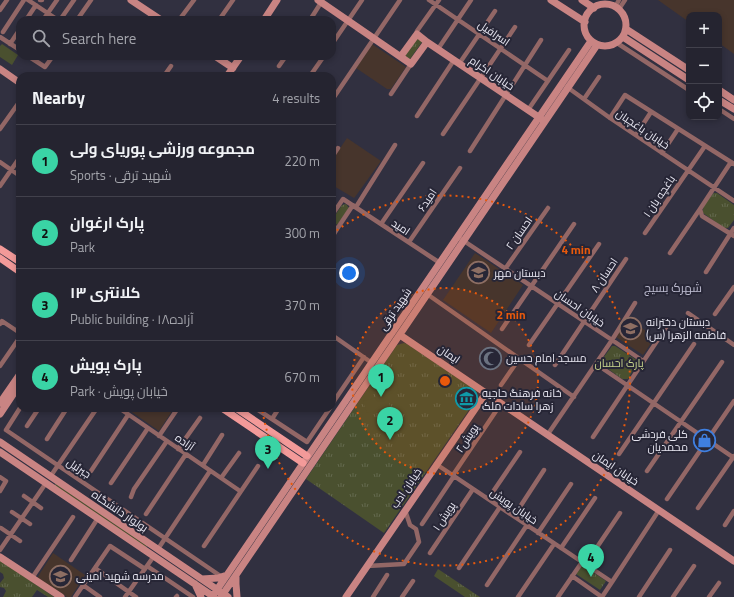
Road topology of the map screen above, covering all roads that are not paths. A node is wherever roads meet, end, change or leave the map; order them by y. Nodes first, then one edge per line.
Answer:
1 (7, 0) edge
2 (24, 0) edge
3 (28, 0) edge
4 (57, 0) edge
5 (74, 0) edge
6 (91, 0) edge
7 (131, 0) edge
8 (194, 0) edge
9 (233, 0) edge
10 (277, 0) edge
11 (362, 0) edge
12 (400, 0) edge
13 (429, 0) edge
14 (471, 0) edge
15 (551, 0) edge
16 (582, 0) edge
17 (625, 0) edge
18 (321, 1) edge
19 (437, 2) edge
20 (36, 5) junction
21 (617, 5) edge
22 (594, 8) junction
23 (0, 10) edge
24 (495, 11) dead end
25 (48, 13) junction
26 (29, 16) edge
27 (46, 16) edge
28 (53, 16) edge
29 (62, 16) edge
30 (80, 16) edge
31 (155, 16) edge
32 (182, 16) edge
33 (222, 16) edge
34 (267, 16) edge
35 (312, 16) edge
36 (458, 20) junction
37 (349, 21) junction
38 (585, 22) junction
39 (515, 27) dead end
40 (626, 29) junction
41 (2, 32) dead end
42 (416, 34) junction
43 (480, 34) junction
44 (16, 35) edge
45 (0, 37) edge
46 (623, 37) junction
47 (374, 38) junction
48 (336, 39) edge
49 (541, 40) dead end
50 (427, 42) junction
51 (594, 43) junction
52 (617, 43) junction
53 (10, 44) junction
54 (16, 48) edge
55 (438, 49) junction
56 (501, 49) junction
57 (569, 50) dead end
58 (401, 56) junction
59 (36, 60) edge
60 (50, 60) edge
61 (221, 60) edge
62 (238, 60) edge
63 (283, 60) edge
64 (321, 60) edge
65 (456, 62) junction
66 (411, 64) junction
67 (525, 65) junction
68 (171, 66) dead end
69 (279, 66) dead end
70 (233, 68) junction
71 (686, 68) edge
72 (0, 70) edge
73 (167, 72) edge
74 (230, 72) edge
75 (313, 72) edge
76 (599, 77) dead end
77 (480, 78) junction
78 (686, 78) edge
79 (16, 80) edge
80 (548, 81) junction
81 (565, 86) junction
82 (686, 88) edge
83 (722, 92) edge
84 (336, 94) edge
85 (391, 94) dead end
86 (506, 96) junction
87 (584, 99) junction
88 (734, 100) edge
89 (722, 102) edge
90 (16, 107) edge
91 (734, 109) edge
92 (528, 110) junction
93 (722, 111) edge
94 (651, 112) junction
95 (417, 116) dead end
96 (610, 118) junction
97 (734, 119) edge
98 (542, 120) junction
99 (0, 130) edge
100 (678, 130) junction
101 (443, 134) dead end
102 (636, 135) junction
103 (395, 145) dead end
104 (705, 146) junction
105 (338, 148) dead end
106 (336, 151) edge
107 (470, 151) dead end
108 (662, 153) junction
109 (0, 162) edge
110 (16, 163) edge
111 (423, 163) dead end
112 (732, 163) edge
113 (460, 168) dead end
114 (11, 170) junction
115 (688, 170) junction
116 (16, 173) edge
117 (0, 186) edge
118 (714, 188) junction
119 (734, 201) edge
120 (354, 206) junction
121 (548, 208) dead end
122 (336, 209) edge
123 (700, 210) junction
124 (381, 224) junction
125 (574, 224) dead end
126 (337, 228) edge
127 (734, 228) edge
128 (645, 233) dead end
129 (732, 234) edge
130 (461, 239) junction
131 (408, 242) junction
132 (599, 244) dead end
133 (0, 249) edge
134 (670, 253) dead end
135 (0, 258) edge
136 (16, 259) edge
137 (626, 259) dead end
138 (440, 263) junction
139 (16, 269) edge
140 (505, 269) junction
141 (706, 272) dead end
142 (531, 286) junction
143 (734, 287) edge
144 (428, 294) junction
145 (635, 303) dead end
146 (557, 304) junction
147 (688, 313) dead end
148 (715, 314) dead end
149 (584, 322) junction
150 (0, 324) edge
151 (667, 326) dead end
152 (502, 329) dead end
153 (16, 330) edge
154 (400, 335) junction
155 (336, 338) edge
156 (612, 340) junction
157 (411, 342) junction
158 (16, 343) edge
159 (694, 344) dead end
160 (529, 345) dead end
161 (734, 345) edge
162 (390, 348) junction
163 (364, 357) junction
164 (519, 359) junction
165 (643, 361) junction
166 (722, 362) dead end
167 (372, 363) junction
168 (596, 364) junction
169 (555, 365) dead end
170 (0, 366) edge
171 (16, 380) edge
172 (627, 385) junction
173 (501, 386) dead end
174 (16, 390) edge
175 (486, 393) junction
176 (336, 397) edge
177 (574, 397) junction
178 (734, 401) edge
179 (0, 403) edge
180 (654, 404) junction
181 (496, 411) dead end
182 (17, 412) edge
183 (36, 412) edge
184 (64, 412) edge
185 (94, 412) edge
186 (124, 412) edge
187 (175, 412) edge
188 (228, 412) edge
189 (242, 412) edge
190 (262, 412) edge
191 (276, 412) edge
192 (327, 412) edge
193 (0, 414) edge
194 (128, 415) junction
195 (200, 418) dead end
196 (338, 418) junction
197 (272, 419) junction
198 (680, 422) junction
199 (27, 426) dead end
200 (148, 428) junction
201 (265, 428) junction
202 (260, 434) junction
203 (548, 434) junction
204 (222, 435) dead end
205 (159, 436) junction
206 (593, 437) dead end
207 (47, 439) dead end
208 (707, 440) junction
209 (167, 441) junction
210 (0, 442) edge
211 (178, 449) junction
212 (0, 452) edge
213 (520, 452) dead end
214 (239, 453) dead end
215 (186, 454) junction
216 (619, 454) dead end
217 (307, 456) junction
218 (734, 457) edge
219 (303, 463) junction
220 (436, 464) junction
221 (58, 465) junction
222 (203, 465) junction
223 (258, 466) dead end
224 (210, 470) junction
225 (544, 470) dead end
226 (91, 471) dead end
227 (647, 471) dead end
228 (453, 476) junction
229 (0, 477) edge
230 (222, 478) junction
231 (48, 480) junction
232 (111, 483) dead end
233 (571, 484) dead end
234 (473, 489) junction
235 (0, 490) edge
236 (240, 491) junction
237 (24, 496) dead end
238 (131, 497) dead end
239 (595, 498) dead end
240 (488, 499) junction
241 (667, 499) dead end
242 (33, 502) junction
243 (274, 506) junction
244 (41, 508) dead end
245 (500, 508) junction
246 (698, 508) dead end
247 (281, 510) junction
248 (405, 510) junction
249 (659, 510) junction
250 (734, 511) edge
251 (12, 512) dead end
252 (620, 512) dead end
253 (146, 514) dead end
254 (514, 516) junction
255 (73, 517) dead end
256 (22, 518) junction
257 (98, 518) junction
258 (30, 524) dead end
259 (422, 524) dead end
260 (527, 525) junction
261 (725, 525) dead end
262 (1, 528) dead end
263 (538, 532) junction
264 (11, 535) junction
265 (165, 538) junction
266 (20, 541) dead end
267 (554, 544) junction
268 (204, 546) dead end
269 (561, 548) junction
270 (0, 550) edge
271 (670, 550) dead end
272 (156, 553) junction
273 (430, 553) dead end
274 (0, 557) edge
275 (71, 560) dead end
276 (734, 561) edge
277 (584, 563) junction
278 (367, 566) junction
279 (694, 566) dead end
280 (95, 568) junction
281 (146, 568) junction
282 (459, 568) dead end
283 (236, 575) junction
284 (387, 575) dead end
285 (140, 576) junction
286 (225, 576) junction
287 (572, 576) junction
288 (32, 578) junction
289 (198, 581) junction
290 (413, 581) dead end
291 (149, 582) dead end
292 (612, 582) junction
293 (719, 583) dead end
294 (83, 585) junction
295 (486, 585) dead end
296 (129, 592) junction
297 (214, 595) edge
298 (224, 596) edge
299 (61, 597) edge
300 (75, 597) edge
301 (100, 597) edge
302 (125, 597) edge
303 (136, 597) edge
304 (193, 597) edge
305 (201, 597) edge
306 (237, 597) edge
307 (346, 597) edge
308 (373, 597) edge
309 (402, 597) edge
310 (518, 597) edge
311 (558, 597) edge
312 (602, 597) edge
313 (639, 597) edge
314 (674, 597) edge
315 (709, 597) edge

1 - 23 street
2 - 41 street
3 - 20 street
4 - 25 street
5 - 29 street
6 - 30 street
7 - 31 main road
8 - 32 street
9 - 33 street
10 - 34 main road
11 - 37 street
12 - 47 street
13 - 19 street, اسرافیل
14 - 36 street
15 - 38 main road
16 - 22 main road
17 - 21 street
18 - 35 street
18 - 37 main road
19 - 36 street, اسرافیل
19 - 42 street
20 - 25 street
20 - 26 street
21 - 22 main road
21 - 40 main road
22 - 38 main road
24 - 43 street
25 - 27 street
25 - 28 street
36 - 43 street, اسرافیل
36 - 55 street
37 - 47 main road
37 - 48 street
38 - 51 main road
39 - 56 street
40 - 46 main road
40 - 71 main road
42 - 50 main road, خیابان اکرام
42 - 58 main road
43 - 56 street, اسرافیل
43 - 65 street
44 - 53 street
45 - 53 street
46 - 52 main road
46 - 78 main road
47 - 58 main road
47 - 84 street
49 - 67 street
50 - 55 main road, خیابان اکرام
50 - 66 main road
51 - 52 main road
51 - 81 main road, شهید ترقی
52 - 82 street
53 - 54 street
55 - 65 main road, خیابان اکرام
56 - 67 street, اسرافیل
56 - 77 street
57 - 80 street
58 - 66 main road
59 - 60 street
61 - 70 main road
62 - 70 main road
63 - 69 street
64 - 75 street
65 - 77 main road, خیابان اکرام
65 - 95 street
66 - 85 street
67 - 80 street, اسرافیل
67 - 86 street
68 - 73 street
70 - 74 main road
72 - 79 main road
76 - 87 street
77 - 86 main road, خیابان اکرام
77 - 101 street
80 - 92 street
81 - 87 street, خیابان باغچبان
81 - 98 main road, شهید ترقی
83 - 88 main road
86 - 92 main road, خیابان اکرام
86 - 107 street
87 - 96 street, خیابان باغچبان
89 - 91 main road
90 - 99 street
92 - 98 main road, خیابان اکرام
93 - 97 street
94 - 96 street
94 - 100 street
94 - 102 street
96 - 102 street, خیابان باغچبان
98 - 130 main road, شهید ترقی
100 - 104 street
100 - 108 street
102 - 108 street, خیابان باغچبان
103 - 120 street
104 - 112 street
104 - 115 street, باغچه بان ۱
105 - 106 street
108 - 115 street, خیابان باغچبان
109 - 114 street
110 - 114 street
111 - 124 street
112 - 118 street
113 - 131 street, امید۶
114 - 116 street
114 - 117 street
115 - 118 street, خیابان باغچبان
115 - 128 street, باغچه بان ۱
118 - 119 street, خیابان باغچبان
118 - 123 street
120 - 122 street
120 - 124 street, امید
120 - 126 street
121 - 140 street, احسان ۲
123 - 129 street
123 - 134 street
124 - 131 street, امید
125 - 142 street
127 - 129 street
129 - 141 street
130 - 138 main road, شهید ترقی
130 - 140 street, خیابان احسان
130 - 144 main road, شهید ترقی
131 - 138 street, امید
132 - 146 street
133 - 136 main road
135 - 139 main road
137 - 149 street, احسان ۸
138 - 167 main road, شهید ترقی
140 - 142 street, خیابان احسان
142 - 146 street, خیابان احسان
142 - 152 street
143 - 148 street
144 - 154 main road, شهید ترقی
144 - 164 street
145 - 156 street
146 - 149 street, خیابان احسان
146 - 160 street
147 - 161 street
149 - 156 street, خیابان احسان
149 - 169 street, احسان ۸
150 - 153 street
151 - 165 street
154 - 157 main road, ایمان
154 - 162 main road, شهید ترقی
155 - 163 street
156 - 165 street, خیابان احسان
156 - 168 street, خیابان احسان
157 - 162 main road
157 - 175 main road, ایمان
158 - 170 street
159 - 180 street
162 - 196 main road, شهید ترقی
163 - 167 street
163 - 176 street
164 - 173 street
164 - 177 street
165 - 172 street
166 - 198 street
167 - 196 main road, شهید ترقی
168 - 172 street
168 - 177 street, خیابان احسان
171 - 179 main road
172 - 180 street
172 - 206 street
174 - 193 main road
175 - 203 main road, خیابان ایمان
175 - 220 main road, خیابان ادب
177 - 203 street, خیابان احسان
178 - 208 street
180 - 198 street
180 - 216 street
181 - 228 street, پویش۲
182 - 221 street, جبرئیل
183 - 199 street
184 - 207 street
185 - 221 street
186 - 194 street, آزاده
187 - 205 street
188 - 202 main road
189 - 201 main road
190 - 197 street
191 - 197 street
192 - 197 street
194 - 200 street, آزاده
194 - 226 street
195 - 211 street
196 - 217 main road, شهید ترقی
196 - 247 main road, شهید ترقی
198 - 208 street
198 - 227 street
200 - 205 street, آزاده
200 - 232 street
201 - 202 main road
201 - 217 main road
202 - 219 main road
203 - 249 main road, خیابان ایمان
204 - 222 street
205 - 209 street, آزاده
208 - 218 street
208 - 241 street
209 - 211 street, آزاده
209 - 238 street
210 - 231 main road, بولوار دانشگاه
211 - 215 street, آزاده
212 - 231 main road, بولوار دانشگاه
213 - 240 street
214 - 230 street
215 - 222 street, آزاده
215 - 253 street
217 - 219 main road, شهید ترقی
218 - 246 street
219 - 243 main road, شهید ترقی
220 - 228 street, خیابان پویش
220 - 248 main road, خیابان ادب
221 - 231 street
221 - 265 street, جبرئیل
222 - 224 street, آزاده
223 - 236 street
224 - 230 street, آزاده
224 - 265 street
225 - 254 street
228 - 234 street, خیابان پویش
228 - 259 street, پویش۲
229 - 235 street
230 - 236 street, آزاده
231 - 242 street
231 - 257 main road, بولوار دانشگاه
231 - 272 main road, بولوار دانشگاه
233 - 263 street
234 - 240 street, خیابان پویش
234 - 273 street, پویش ۱
236 - 268 street
237 - 242 street
239 - 269 street
240 - 245 street, خیابان پویش
242 - 244 street
242 - 256 street
243 - 247 main road
243 - 286 main road, شهید ترقی
245 - 254 street, خیابان پویش
245 - 282 street
247 - 283 main road, شهید ترقی
248 - 278 main road, خیابان ادب
248 - 278 street
249 - 276 main road, خیابان ایمان
249 - 292 street
250 - 261 street
251 - 256 street
252 - 277 street
254 - 260 street, خیابان پویش
255 - 288 street
256 - 258 street
256 - 264 street
257 - 272 main road, بولوار دانشگاه
257 - 275 street
260 - 263 street, خیابان پویش
260 - 295 street
262 - 264 street
263 - 267 street, خیابان پویش
264 - 266 street
264 - 270 street
265 - 272 street
265 - 286 street, جبرئیل
267 - 269 street, خیابان پویش
267 - 310 street
269 - 277 street, خیابان پویش
271 - 313 street
272 - 281 street
272 - 289 main road, بولوار دانشگاه
274 - 288 main road
277 - 287 street
277 - 292 street, خیابان پویش
278 - 307 main road, خیابان ادب
279 - 314 street
280 - 281 street
280 - 294 street
280 - 296 street
281 - 285 street
281 - 304 street
283 - 298 main road, شهید ترقی
283 - 306 main road
284 - 308 street
285 - 291 street
285 - 296 street
286 - 289 main road
286 - 297 main road, شهید ترقی
287 - 311 street
287 - 312 street
288 - 299 main road
289 - 297 main road, بولوار دانشگاه
289 - 305 main road
290 - 309 street
292 - 312 street
293 - 315 street
294 - 300 street
294 - 301 street
296 - 302 street
296 - 303 street
297 - 298 main road, بولوار دانشگاه

